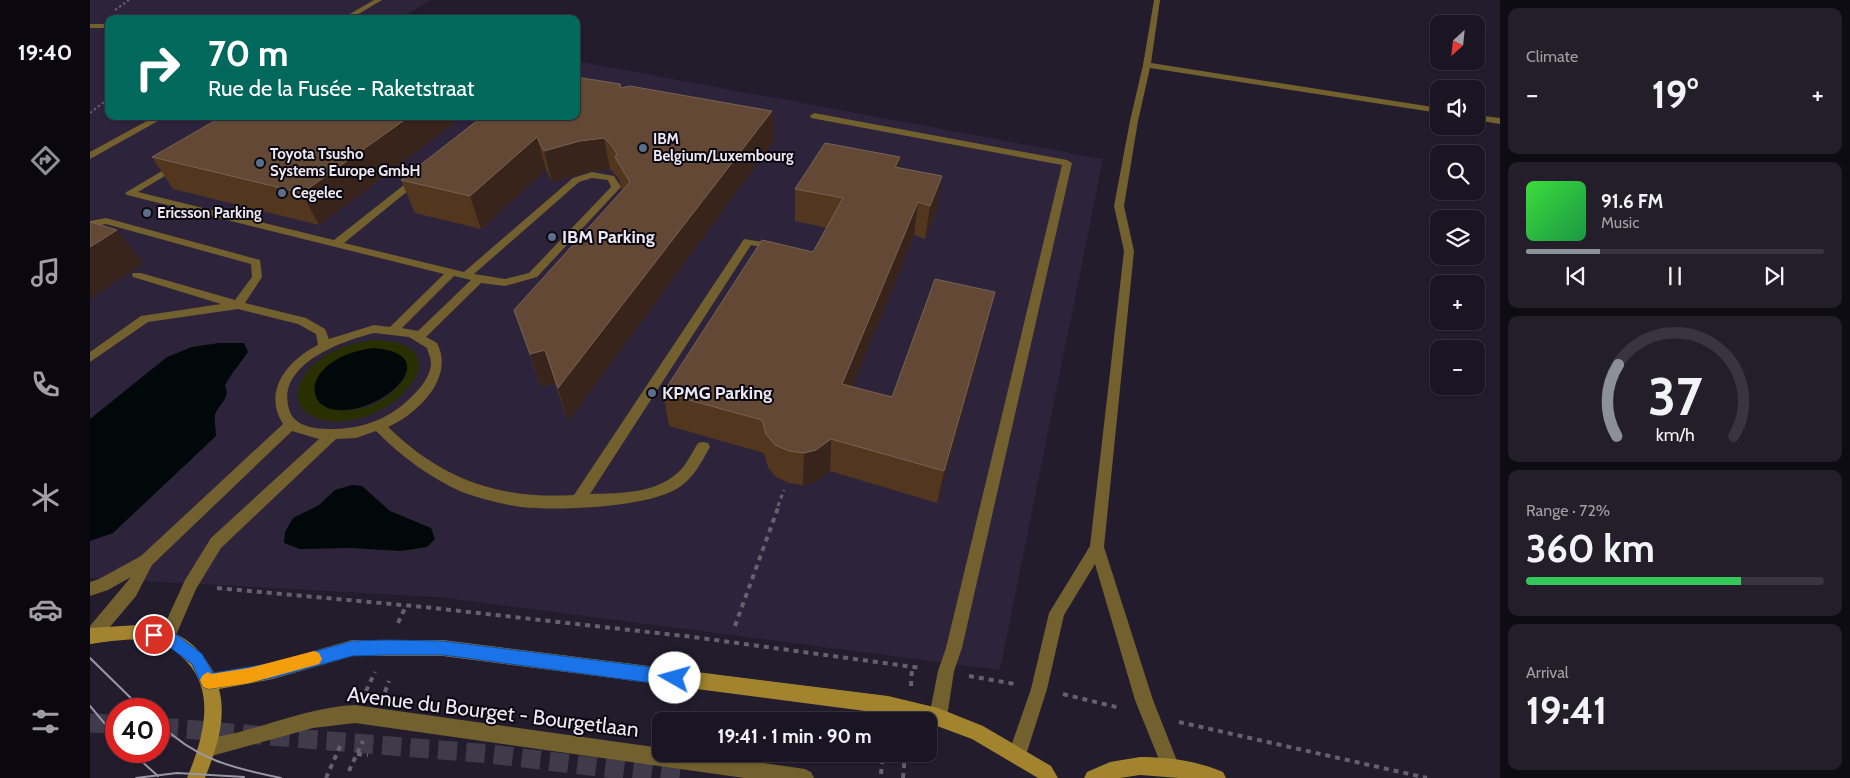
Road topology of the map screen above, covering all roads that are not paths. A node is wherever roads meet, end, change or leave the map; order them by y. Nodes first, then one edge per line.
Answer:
1 (379, 0) edge
2 (1157, 0) edge
3 (351, 15) edge
4 (90, 26) edge
5 (105, 26) edge
6 (1147, 65) junction
7 (1430, 110) edge
8 (814, 116) dead end
9 (1485, 118) edge
10 (156, 120) edge
11 (1500, 121) edge
12 (90, 156) edge
13 (187, 160) edge
14 (425, 173) edge
15 (90, 224) edge
16 (337, 243) junction
17 (791, 250) edge
18 (451, 273) junction
19 (137, 275) dead end
20 (466, 276) junction
21 (479, 280) junction
22 (238, 305) junction
23 (394, 329) junction
24 (420, 336) junction
25 (324, 346) junction
26 (90, 358) edge
27 (291, 424) junction
28 (379, 426) junction
29 (331, 435) junction
30 (703, 447) dead end
31 (578, 501) junction
32 (1097, 547) junction
33 (146, 561) junction
34 (90, 589) edge
35 (91, 636) edge
36 (167, 637) junction
37 (209, 682) junction
38 (938, 717) junction
39 (208, 748) junction
40 (1018, 755) junction
41 (1170, 766) junction
42 (196, 778) edge
43 (805, 778) edge
44 (1049, 778) edge
45 (1093, 778) edge
46 (1217, 778) edge

1 - 3 lane
2 - 6 lane
4 - 5 lane
6 - 7 lane
6 - 32 lane
8 - 38 lane
9 - 11 lane
10 - 12 lane
13 - 16 lane
14 - 16 lane
15 - 22 lane
16 - 18 lane
17 - 31 lane
18 - 20 lane
18 - 23 lane
19 - 22 lane
20 - 21 lane
20 - 21 lane
21 - 24 lane
22 - 25 lane
22 - 26 lane
23 - 24 lane
23 - 25 lane
24 - 28 lane
25 - 27 lane
27 - 29 lane
27 - 33 lane
28 - 29 lane
28 - 31 lane
29 - 36 lane
30 - 31 lane
32 - 40 lane
32 - 41 lane
33 - 34 lane
33 - 35 lane
35 - 36 street
36 - 37 street
37 - 38 street
37 - 39 street
38 - 40 street
39 - 42 street
39 - 43 lane, Avenue du Bourget - Bourgetlaan
40 - 44 street
41 - 45 street
41 - 46 street

